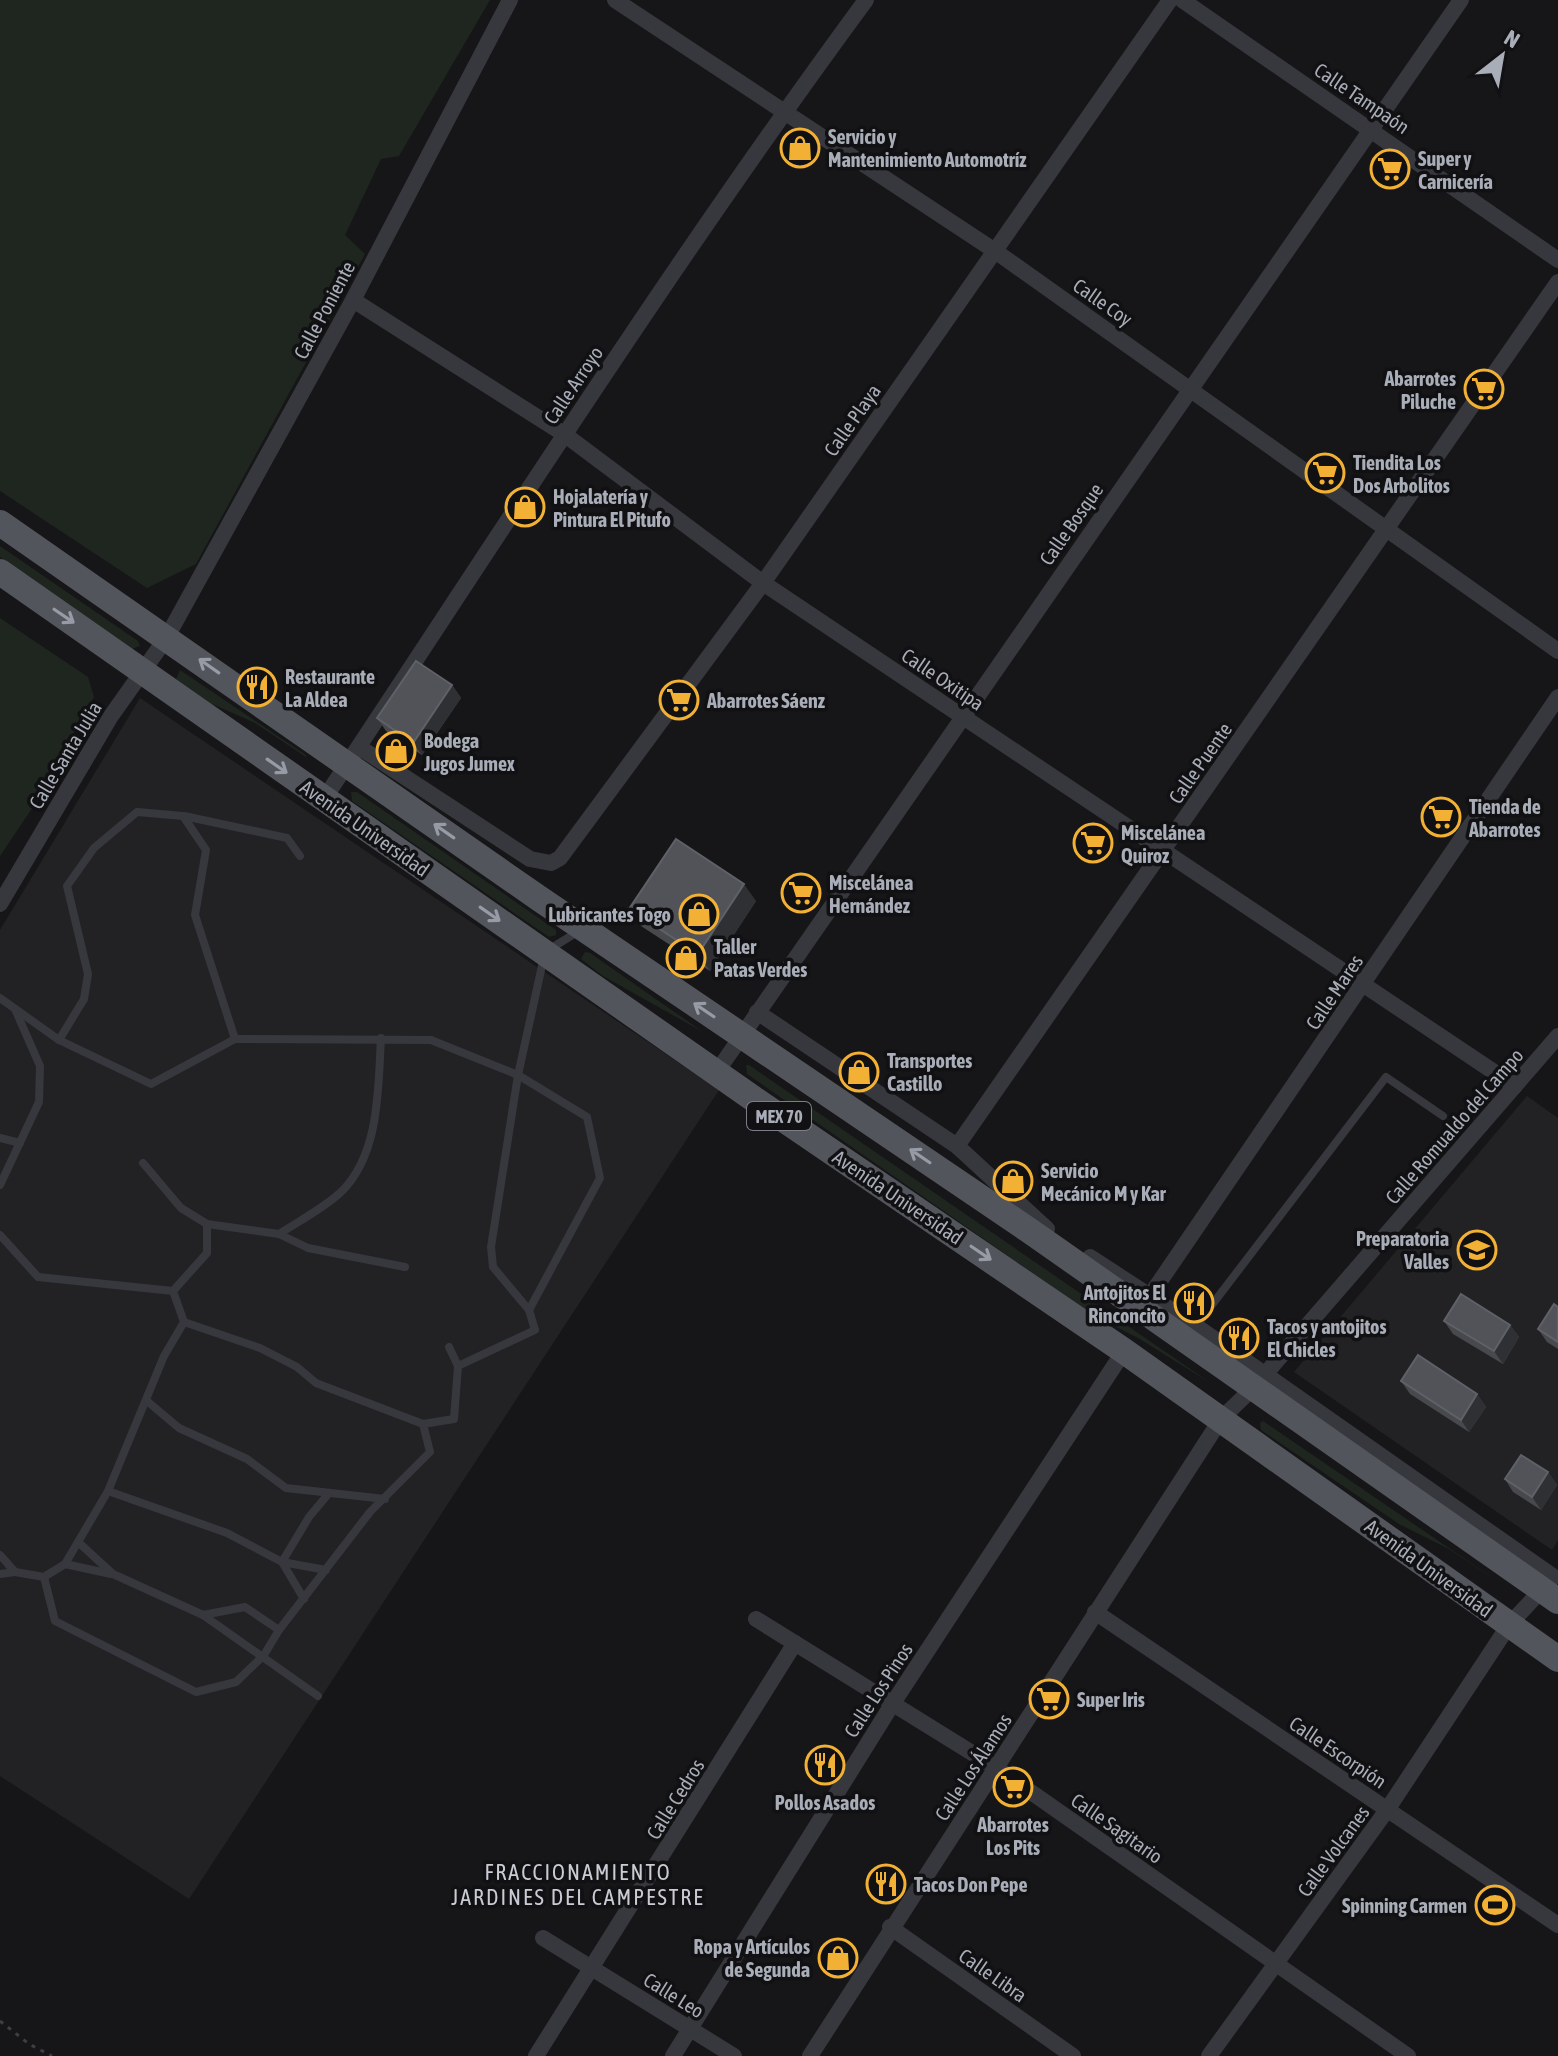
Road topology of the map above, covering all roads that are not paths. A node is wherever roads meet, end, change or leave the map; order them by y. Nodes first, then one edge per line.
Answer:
1 (510, 0) edge
2 (615, 0) edge
3 (866, 0) edge
4 (1170, 0) edge
5 (1182, 0) edge
6 (1461, 0) edge
7 (783, 113) junction
8 (1372, 128) junction
9 (995, 251) junction
10 (1558, 260) edge
11 (1558, 282) edge
12 (353, 300) junction
13 (1191, 387) junction
14 (564, 434) junction
15 (0, 523) edge
16 (1388, 527) junction
17 (0, 572) edge
18 (763, 583) junction
19 (167, 637) junction
20 (1558, 651) edge
21 (143, 670) junction
22 (1558, 697) edge
23 (961, 715) junction
24 (354, 755) junction
25 (324, 799) junction
26 (183, 816) junction
27 (1163, 851) junction
28 (300, 856) dead end
29 (0, 904) edge
30 (584, 929) junction
31 (545, 952) junction
32 (1364, 984) junction
33 (0, 998) edge
34 (15, 1008) junction
35 (757, 1012) junction
36 (741, 1035) junction
37 (1558, 1036) edge
38 (381, 1038) junction
39 (235, 1039) junction
40 (59, 1040) junction
41 (716, 1073) junction
42 (518, 1075) junction
43 (1515, 1086) junction
44 (1443, 1116) dead end
45 (0, 1138) edge
46 (20, 1143) junction
47 (957, 1146) junction
48 (143, 1163) dead end
49 (0, 1185) edge
50 (207, 1224) junction
51 (279, 1234) junction
52 (0, 1235) edge
53 (405, 1267) dead end
54 (173, 1291) junction
55 (1145, 1304) junction
56 (529, 1310) junction
57 (184, 1322) junction
58 (1190, 1333) junction
59 (449, 1347) dead end
60 (1124, 1351) junction
61 (458, 1366) junction
62 (1259, 1382) junction
63 (147, 1401) junction
64 (1221, 1419) junction
65 (423, 1424) junction
66 (108, 1491) junction
67 (329, 1493) junction
68 (385, 1499) junction
69 (78, 1542) junction
70 (0, 1555) edge
71 (282, 1562) junction
72 (65, 1564) junction
73 (326, 1570) junction
74 (15, 1572) junction
75 (0, 1574) edge
76 (113, 1574) junction
77 (44, 1577) junction
78 (1553, 1585) edge
79 (304, 1599) junction
80 (1095, 1612) junction
81 (203, 1615) junction
82 (756, 1619) dead end
83 (1509, 1625) junction
84 (279, 1630) junction
85 (795, 1643) junction
86 (264, 1655) junction
87 (1558, 1659) edge
88 (318, 1696) dead end
89 (893, 1703) junction
90 (998, 1769) junction
91 (1387, 1810) junction
92 (1558, 1925) edge
93 (890, 1927) junction
94 (543, 1938) dead end
95 (1276, 1964) junction
96 (593, 1969) junction
97 (690, 2029) junction
98 (536, 2056) edge
99 (673, 2056) edge
100 (734, 2056) edge
101 (810, 2056) edge
102 (1073, 2056) edge
103 (1209, 2056) edge
104 (1408, 2056) edge

1 - 12 street, Calle Poniente
2 - 7 street, Calle Coy
3 - 7 street, Calle Arroyo
4 - 9 street, Calle Playa
5 - 8 street, Calle Tampaón
6 - 8 street, Calle Bosque
7 - 9 street, Calle Coy
7 - 14 street, Calle Arroyo
8 - 10 street, Calle Tampaón
8 - 13 street, Calle Bosque
9 - 13 street, Calle Coy
9 - 18 street, Calle Playa
11 - 16 street, Calle Puente
12 - 14 street, Calle Oxitipa
12 - 19 street, Calle Poniente
13 - 16 street, Calle Coy
13 - 23 street, Calle Bosque
14 - 18 street, Calle Oxitipa
14 - 24 street, Calle Arroyo
15 - 19 main road, MEX 70
16 - 20 street, Calle Coy
16 - 27 street, Calle Puente
17 -> 21 main road, Avenida Universidad / MEX 70
18 - 23 street, Calle Oxitipa
18 - 24 street, Calle Playa
19 - 21 street, Calle Poniente
24 -> 19 main road, MEX 70
21 -> 25 main road, Avenida Universidad / MEX 70
21 - 29 street, Calle Santa Julia
22 - 32 street, Calle Mares
23 - 27 street, Calle Oxitipa
23 - 35 street, Calle Bosque
24 - 25 street, Calle Arroyo
30 -> 24 main road, MEX 70
25 -> 31 main road, Avenida Universidad / MEX 70
26 - 28 lane
26 - 39 lane
26 - 40 lane
27 - 32 street, Calle Oxitipa
27 - 47 street, Calle Puente
30 - 31 lane
36 -> 30 main road, MEX 70
31 - 41 main road, Avenida Universidad / MEX 70
31 - 42 lane
32 - 43 street, Calle Oxitipa
32 - 55 street, Calle Mares
33 - 34 lane
34 - 40 lane
34 - 46 lane
35 - 36 street, Calle Bosque
35 - 47 street
36 - 41 street, Calle Bosque
55 -> 36 main road, MEX 70
37 - 43 street, Calle Romualdo del Campo
38 - 39 lane
38 - 42 lane
38 - 51 lane
39 - 40 lane
41 -> 60 main road, Avenida Universidad / MEX 70
42 - 56 lane
42 - 56 lane
43 - 62 street, Calle Romualdo del Campo
44 - 58 lane
45 - 46 lane
46 - 49 lane
47 - 55 street
48 - 50 lane
50 - 51 lane
50 - 54 lane
51 - 53 lane
52 - 54 lane
54 - 57 lane
55 - 58 main road, MEX 70
56 - 61 lane
57 - 63 lane
57 - 65 lane
58 - 62 main road, MEX 70
59 - 61 lane
60 - 64 main road, Avenida Universidad / MEX 70
60 - 89 street, Calle Los Pinos
61 - 65 lane
62 - 64 street, Calle Romualdo del Campo
62 - 78 main road, MEX 70
63 - 66 lane
63 - 67 lane
64 - 80 street, Calle Los Álamos
64 - 83 main road, Avenida Universidad / MEX 70
65 - 68 lane
66 - 69 lane
66 - 71 lane
67 - 68 lane
67 - 71 lane
68 - 73 lane
69 - 72 lane
69 - 76 lane
70 - 74 lane
71 - 73 lane
71 - 79 lane
72 - 76 lane
72 - 77 lane
73 - 79 lane
74 - 75 lane
74 - 77 lane
76 - 81 lane
77 - 86 lane
78 - 83 street, Calle Volcanes
79 - 84 lane
80 - 90 street, Calle Los Álamos
80 - 91 street, Calle Escorpión
81 - 84 lane
81 - 86 lane
82 - 85 street, Calle Sagitario
83 - 87 main road, Avenida Universidad / MEX 70
83 - 91 street, Calle Volcanes
84 - 86 lane
85 - 89 street, Calle Sagitario
85 - 96 street, Calle Cedros
86 - 88 lane
89 - 90 street, Calle Sagitario
89 - 97 street, Calle Los Pinos
90 - 93 street, Calle Los Álamos
90 - 95 street, Calle Sagitario
91 - 92 street, Calle Escorpión
91 - 95 street, Calle Volcanes
93 - 101 street, Calle Los Álamos
93 - 102 street, Calle Libra
94 - 96 street, Calle Leo
95 - 103 street, Calle Volcanes
95 - 104 street, Calle Sagitario
96 - 97 street, Calle Leo
96 - 98 street, Calle Cedros
97 - 99 street, Calle Los Pinos
97 - 100 street, Calle Leo

